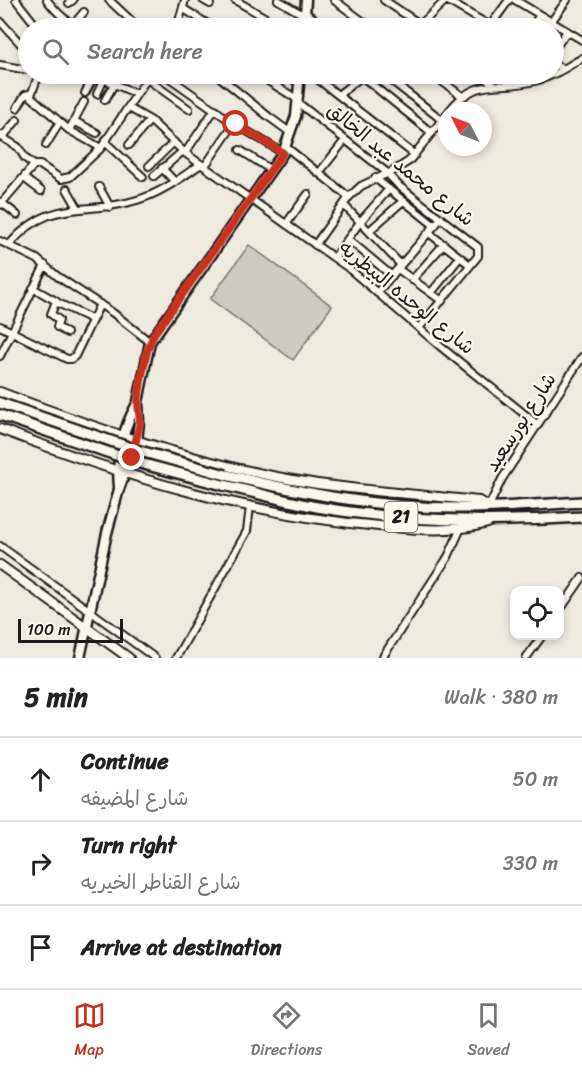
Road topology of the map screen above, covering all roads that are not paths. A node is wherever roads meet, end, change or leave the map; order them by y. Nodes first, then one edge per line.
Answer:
1 (17, 0) edge
2 (47, 0) edge
3 (109, 0) edge
4 (185, 0) edge
5 (234, 0) edge
6 (278, 0) edge
7 (306, 0) edge
8 (334, 0) edge
9 (384, 0) edge
10 (446, 0) edge
11 (509, 0) edge
12 (515, 0) edge
13 (567, 0) edge
14 (184, 9) junction
15 (84, 12) dead end
16 (305, 14) junction
17 (540, 15) junction
18 (30, 18) edge
19 (64, 18) edge
20 (79, 18) edge
21 (128, 18) edge
22 (181, 18) edge
23 (198, 18) edge
24 (266, 18) edge
25 (305, 18) edge
26 (311, 18) edge
27 (358, 18) edge
28 (411, 18) edge
29 (428, 18) edge
30 (477, 18) edge
31 (498, 18) edge
32 (538, 18) edge
33 (546, 18) edge
34 (553, 18) edge
35 (0, 21) edge
36 (564, 29) edge
37 (567, 31) junction
38 (564, 35) edge
39 (582, 40) edge
40 (18, 41) edge
41 (582, 58) edge
42 (0, 65) edge
43 (18, 68) edge
44 (564, 68) edge
45 (35, 84) edge
46 (88, 84) edge
47 (101, 84) edge
48 (114, 84) joint
49 (144, 84) edge
50 (159, 84) edge
51 (179, 84) edge
52 (229, 84) edge
53 (272, 84) edge
54 (298, 84) edge
55 (324, 84) edge
56 (351, 84) edge
57 (374, 84) edge
58 (396, 84) edge
59 (446, 84) edge
60 (518, 84) edge
61 (495, 85) joint
62 (84, 93) dead end
63 (97, 94) dead end
64 (137, 94) junction
65 (31, 95) junction
66 (338, 95) junction
67 (462, 96) junction
68 (105, 100) dead end
69 (297, 101) junction
70 (84, 102) dead end
71 (457, 102) edge
72 (17, 108) dead end
73 (129, 108) junction
74 (189, 109) dead end
75 (215, 109) junction
76 (438, 117) edge
77 (17, 120) dead end
78 (150, 120) junction
79 (74, 121) junction
80 (60, 122) junction
81 (438, 125) edge
82 (69, 130) junction
83 (229, 131) dead end
84 (97, 133) dead end
85 (291, 133) junction
86 (432, 133) junction
87 (0, 136) edge
88 (345, 140) junction
89 (174, 142) junction
90 (46, 145) dead end
91 (129, 145) dead end
92 (103, 146) junction
93 (240, 150) dead end
94 (284, 150) junction
95 (184, 152) junction
96 (414, 155) junction
97 (34, 165) junction
98 (203, 165) junction
99 (149, 166) dead end
100 (162, 168) junction
101 (271, 170) junction
102 (319, 173) junction
103 (388, 174) junction
104 (154, 176) dead end
105 (143, 177) dead end
106 (24, 178) junction
107 (375, 178) junction
108 (175, 182) junction
109 (99, 187) dead end
110 (67, 189) dead end
111 (389, 189) junction
112 (41, 191) dead end
113 (308, 194) dead end
114 (350, 197) junction
115 (251, 199) junction
116 (403, 201) junction
117 (1, 203) edge
118 (344, 205) junction
119 (110, 207) junction
120 (78, 208) junction
121 (17, 215) dead end
122 (441, 218) junction
123 (360, 222) junction
124 (286, 224) junction
125 (435, 226) junction
126 (369, 231) junction
127 (429, 233) junction
128 (348, 239) junction
129 (0, 241) edge
130 (444, 244) junction
131 (9, 245) junction
132 (315, 245) junction
133 (460, 257) junction
134 (334, 258) junction
135 (45, 265) junction
136 (470, 265) junction
137 (399, 267) junction
138 (392, 276) junction
139 (412, 280) junction
140 (33, 288) junction
141 (377, 293) junction
142 (431, 293) junction
143 (442, 301) junction
144 (56, 303) junction
145 (100, 304) junction
146 (91, 319) junction
147 (0, 326) edge
148 (419, 328) junction
149 (12, 332) junction
150 (67, 333) dead end
151 (150, 342) junction
152 (0, 356) edge
153 (582, 357) edge
154 (0, 392) edge
155 (138, 402) junction
156 (0, 403) edge
157 (0, 415) edge
158 (538, 425) junction
159 (0, 429) edge
160 (123, 437) junction
161 (137, 441) junction
162 (122, 472) junction
163 (582, 502) edge
164 (489, 506) junction
165 (250, 507) junction
166 (582, 517) edge
167 (498, 520) junction
168 (461, 528) junction
169 (0, 546) edge
170 (0, 565) edge
171 (582, 578) edge
172 (564, 604) edge
173 (89, 612) junction
174 (87, 626) junction
175 (539, 640) edge
176 (80, 658) edge
177 (129, 658) edge
178 (154, 658) edge
179 (176, 658) edge
180 (382, 658) edge
181 (526, 658) edge

1 - 18 street
2 - 19 street
3 - 21 street
4 - 14 street
5 - 24 street
6 - 16 street
7 - 16 main road
8 - 27 street
9 - 28 street
10 - 29 street
10 - 30 street
11 - 31 street
12 - 17 street
13 - 34 street
14 - 22 street
14 - 23 street
15 - 20 street
16 - 25 main road
16 - 26 street
17 - 32 street
17 - 33 street
35 - 40 street
36 - 37 street
37 - 38 street
37 - 39 street
41 - 44 street
42 - 43 street
45 - 65 street
46 - 62 street
47 - 63 street
48 - 64 street
48 - 68 street
49 - 64 street
50 - 74 street
51 - 75 street
52 - 85 street
53 - 69 street, شارع محمد عبد الخالق
54 - 69 main road
55 - 66 street
56 - 66 street
57 - 86 street
58 - 76 street
59 - 67 street
60 - 61 street
61 - 67 street
64 - 73 street
65 - 72 street
65 - 80 street
66 - 96 street
67 - 71 street
69 - 85 main road
69 - 88 street, شارع محمد عبد الخالق
70 - 79 street
73 - 78 street, شارع الوحده البيطريه
73 - 92 street
75 - 94 street
75 - 95 street
77 - 87 street
78 - 89 street, شارع الوحده البيطريه
78 - 91 street
79 - 82 street
79 - 84 street
80 - 82 street
80 - 90 street
81 - 86 street
82 - 92 street
83 - 98 street
85 - 94 main road
86 - 96 street
87 - 97 street
88 - 102 street
88 - 103 street, شارع محمد عبد الخالق
89 - 95 street, شارع الوحده البيطريه
89 - 99 street
92 - 97 street
92 - 105 street
93 - 101 street
94 - 101 main road
94 - 102 street
95 - 98 street, شارع الوحده البيطريه
95 - 100 street
96 - 103 street
97 - 106 street
98 - 108 street
98 - 115 street, شارع الوحده البيطريه
100 - 104 street
100 - 108 street
101 - 115 main road
102 - 114 street
103 - 107 street
103 - 122 street, شارع محمد عبد الخالق
106 - 112 street
106 - 117 street
107 - 111 street
107 - 114 street
108 - 119 street
109 - 119 street
110 - 120 street
111 - 116 street
111 - 123 street
113 - 124 street
114 - 118 street
115 - 124 street, شارع الوحده البيطريه
115 - 151 main road
116 - 125 street
116 - 126 street
117 - 121 street
118 - 123 street
118 - 132 street
119 - 120 street
120 - 131 street
122 - 125 street
122 - 136 street, شارع محمد عبد الخالق
123 - 126 street
123 - 128 street
124 - 132 street, شارع الوحده البيطريه
125 - 127 street
126 - 137 street
127 - 130 street
127 - 137 street
128 - 134 street
128 - 138 street
129 - 131 street
130 - 133 street
130 - 139 street
131 - 135 street
132 - 134 street, شارع الوحده البيطريه
133 - 136 street
133 - 142 street
134 - 141 street, شارع الوحده البيطريه
135 - 140 street
135 - 145 street
136 - 143 street
137 - 138 street
137 - 139 street
138 - 141 street
139 - 142 street
140 - 144 street
140 - 149 street
141 - 148 street, شارع الوحده البيطريه
142 - 143 street
143 - 148 street
144 - 146 street
144 - 150 street
145 - 146 street
145 - 151 street
146 - 149 street
147 - 149 street
148 - 158 street, شارع الوحده البيطريه
149 - 152 street
151 - 155 main road
153 - 158 street, شارع بورسعيد
154 - 160 street
155 - 160 main road
155 - 161 main road
156 - 164 highway, 21, bridge
157 - 167 highway, 21, bridge
158 - 164 street, شارع بورسعيد
159 - 162 street
160 - 161 street
160 - 162 main road
161 - 162 main road
161 - 164 street
162 - 165 street
162 - 173 main road
163 - 164 highway, 21
165 - 168 street
165 - 179 street
166 - 167 highway, 21
167 - 168 street
168 - 180 street
169 - 173 street
170 - 174 street
171 - 172 street
173 - 174 main road
173 - 178 street
174 - 176 main road
174 - 177 street
175 - 181 street

